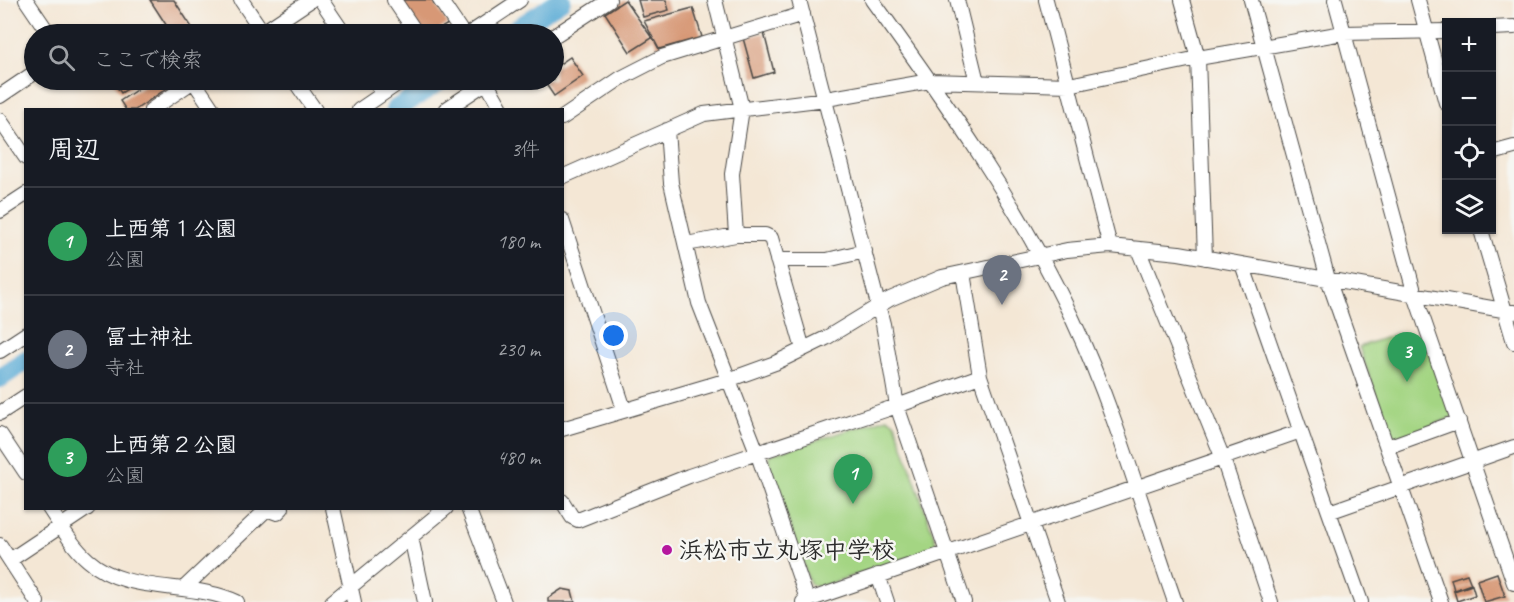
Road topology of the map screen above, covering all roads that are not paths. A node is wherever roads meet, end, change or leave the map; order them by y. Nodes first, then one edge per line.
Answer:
1 (26, 0) edge
2 (241, 0) edge
3 (311, 0) edge
4 (321, 0) edge
5 (394, 0) edge
6 (440, 0) edge
7 (520, 0) edge
8 (609, 0) edge
9 (715, 0) edge
10 (799, 0) edge
11 (872, 0) edge
12 (957, 0) edge
13 (1046, 0) edge
14 (1182, 0) edge
15 (1251, 0) edge
16 (1335, 0) edge
17 (1418, 0) edge
18 (803, 14) junction
19 (42, 24) edge
20 (256, 24) edge
21 (276, 24) edge
22 (337, 24) edge
23 (410, 24) edge
24 (456, 24) edge
25 (484, 24) edge
26 (1514, 27) edge
27 (1496, 28) edge
28 (564, 29) edge
29 (1442, 31) edge
30 (1427, 32) junction
31 (1343, 33) junction
32 (725, 37) junction
33 (1265, 48) junction
34 (1198, 58) junction
35 (24, 80) edge
36 (930, 81) junction
37 (977, 82) junction
38 (1069, 85) junction
39 (1442, 88) edge
40 (184, 90) edge
41 (200, 90) edge
42 (301, 90) edge
43 (381, 90) edge
44 (388, 90) edge
45 (475, 90) edge
46 (492, 90) edge
47 (383, 93) junction
48 (0, 96) edge
49 (826, 99) junction
50 (170, 104) edge
51 (212, 108) edge
52 (314, 108) edge
53 (362, 108) edge
54 (448, 108) edge
55 (501, 108) edge
56 (742, 109) junction
57 (564, 117) edge
58 (0, 120) edge
59 (667, 130) junction
60 (1514, 148) edge
61 (1496, 152) edge
62 (24, 155) edge
63 (564, 176) edge
64 (24, 195) edge
65 (0, 211) edge
66 (564, 226) edge
67 (1482, 234) edge
68 (736, 235) junction
69 (686, 244) junction
70 (1110, 246) junction
71 (1138, 249) junction
72 (865, 251) junction
73 (1040, 255) junction
74 (1206, 258) junction
75 (777, 260) junction
76 (1242, 264) junction
77 (963, 273) junction
78 (1328, 279) junction
79 (1415, 295) junction
80 (878, 305) junction
81 (1508, 311) edge
82 (24, 335) edge
83 (1514, 342) edge
84 (803, 349) junction
85 (0, 351) edge
86 (980, 376) junction
87 (729, 380) junction
88 (24, 397) edge
89 (897, 406) junction
90 (624, 410) junction
91 (0, 413) edge
92 (1459, 421) junction
93 (564, 428) edge
94 (1301, 431) junction
95 (0, 434) edge
96 (1387, 447) junction
97 (1514, 447) edge
98 (757, 452) junction
99 (1222, 456) junction
100 (1472, 463) junction
101 (24, 470) edge
102 (1401, 486) junction
103 (1136, 489) junction
104 (564, 504) edge
105 (50, 510) edge
106 (85, 510) edge
107 (264, 510) edge
108 (280, 510) edge
109 (333, 510) edge
110 (444, 510) edge
111 (469, 510) edge
112 (1329, 512) junction
113 (1031, 524) junction
114 (62, 527) junction
115 (411, 537) junction
116 (0, 545) edge
117 (947, 552) junction
118 (10, 560) junction
119 (878, 575) junction
120 (1514, 583) edge
121 (350, 586) junction
122 (184, 588) junction
123 (806, 601) edge
124 (38, 602) edge
125 (237, 602) edge
126 (332, 602) edge
127 (354, 602) edge
128 (425, 602) edge
129 (504, 602) edge
130 (887, 602) edge
131 (964, 602) edge
132 (1058, 602) edge
133 (1175, 602) edge
134 (1271, 602) edge
135 (1361, 602) edge
136 (1442, 602) edge

1 - 19 street
2 - 20 street
3 - 21 street
4 - 22 street
5 - 23 street
6 - 24 street
7 - 25 street
8 - 28 street
9 - 32 street
10 - 18 street
11 - 36 street
12 - 37 street
13 - 38 street
14 - 34 street
15 - 33 street
16 - 31 street
17 - 30 street
18 - 32 street
18 - 49 street
26 - 27 street
29 - 30 street
30 - 31 street
30 - 39 street
31 - 33 street
31 - 79 street
32 - 56 street
32 - 57 street
33 - 34 street
33 - 78 street
34 - 38 street
34 - 74 street
35 - 48 street
36 - 37 street
36 - 49 street
36 - 73 street
37 - 38 street
38 - 70 street
40 - 50 street
41 - 51 street
42 - 52 street
43 - 47 street
44 - 47 street
45 - 54 street
46 - 55 street
47 - 53 street
49 - 56 street
49 - 72 street
56 - 59 street
56 - 68 street
58 - 62 street
59 - 63 street
59 - 69 street
60 - 61 street
64 - 65 street
66 - 90 street
67 - 81 street
68 - 69 street
68 - 75 street
69 - 87 street
70 - 71 street
70 - 73 street
71 - 74 street
71 - 99 street
72 - 75 street
72 - 80 street
73 - 77 street
73 - 103 street
74 - 76 street
75 - 84 street
76 - 78 street
76 - 94 street
77 - 80 street
77 - 86 street
78 - 79 street
78 - 96 street
79 - 81 street
79 - 92 street
80 - 84 street
80 - 89 street
81 - 83 street
82 - 85 street
84 - 87 street
86 - 89 street
86 - 113 street
87 - 90 street
87 - 98 street
88 - 91 street
89 - 98 street
89 - 117 street
90 - 93 street
92 - 96 street
92 - 100 street
94 - 99 street
94 - 112 street
95 - 101 street
96 - 102 street
97 - 100 street
98 - 104 street
98 - 123 street
99 - 103 street
99 - 134 street
100 - 102 street
100 - 120 street
102 - 112 street
102 - 136 street
103 - 113 street
103 - 133 street
105 - 114 street
106 - 114 street
107 - 108 street
107 - 122 street
109 - 121 street
110 - 115 street
111 - 129 street
112 - 135 street
113 - 117 street
113 - 132 street
114 - 118 street
114 - 122 street
115 - 121 street
115 - 128 street
116 - 118 street
117 - 119 street
117 - 131 street
118 - 124 street
119 - 123 street
119 - 130 street
121 - 126 street
121 - 127 street
122 - 125 street

